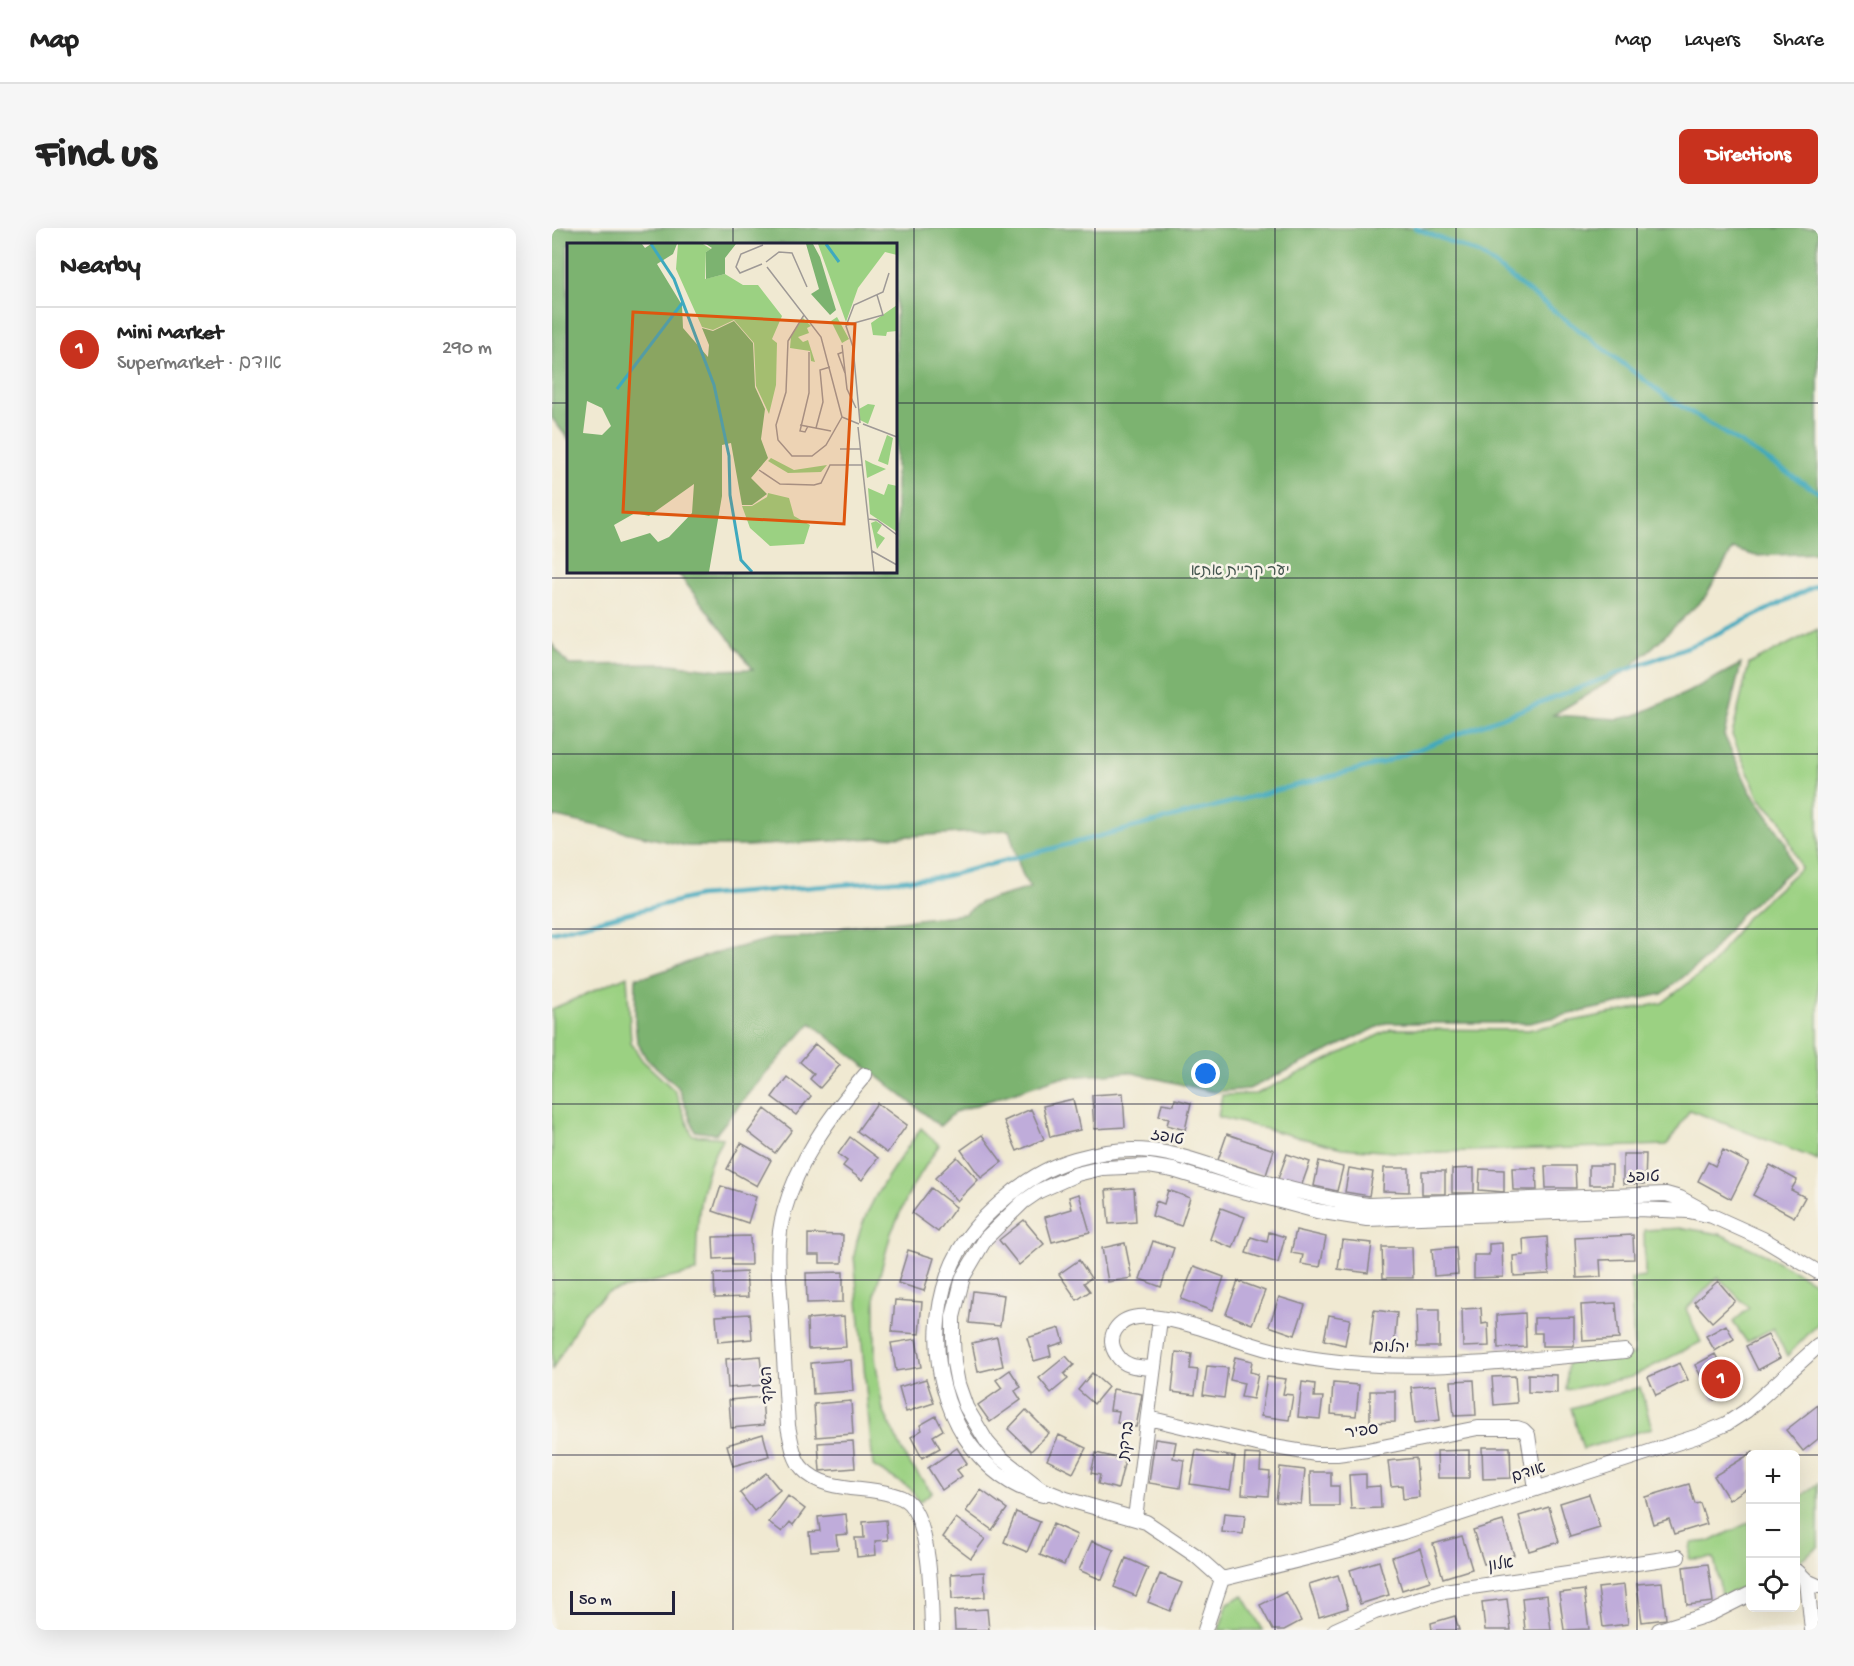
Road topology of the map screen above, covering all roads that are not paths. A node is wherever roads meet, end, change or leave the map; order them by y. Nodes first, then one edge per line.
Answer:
1 (865, 1075) dead end
2 (1818, 1272) edge
3 (1160, 1319) junction
4 (1818, 1346) edge
5 (1625, 1351) dead end
6 (1154, 1368) junction
7 (1148, 1418) junction
8 (1536, 1489) junction
9 (1135, 1518) junction
10 (1678, 1557) dead end
11 (1222, 1579) junction
12 (1807, 1580) edge
13 (1746, 1595) edge
14 (932, 1630) edge
15 (1205, 1630) edge
16 (1335, 1630) edge
17 (1659, 1630) edge
18 (1812, 1630) edge

1 - 14 street, השקד
2 - 9 street, טופז
3 - 5 street, יהלום
3 - 6 street
3 - 6 street, יהלום
4 - 8 street, אודם
6 - 7 street, ברקת
7 - 8 street, ספיר
7 - 9 street, ברקת
8 - 11 street, אודם
9 - 11 street, טופז
10 - 16 street, אלון
11 - 15 street
12 - 18 street
13 - 17 street

